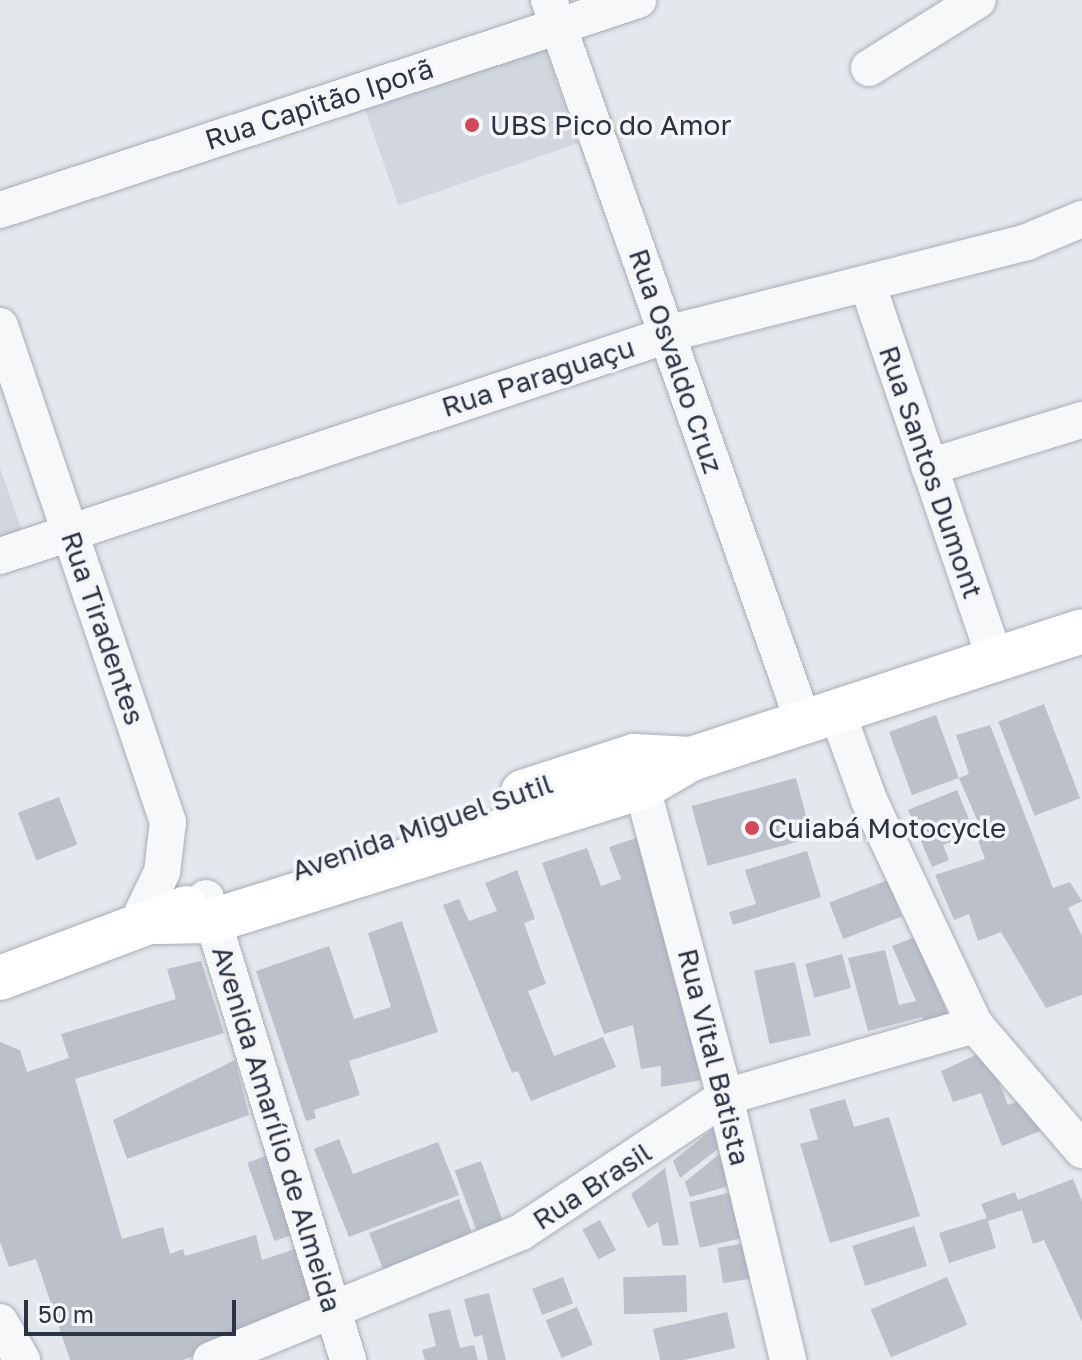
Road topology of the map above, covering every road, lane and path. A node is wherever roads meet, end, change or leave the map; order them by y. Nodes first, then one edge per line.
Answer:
1 (638, 0) edge
2 (978, 0) edge
3 (553, 13) edge
4 (869, 68) dead end
5 (0, 210) edge
6 (1082, 219) edge
7 (867, 283) junction
8 (0, 326) edge
9 (667, 335) junction
10 (1082, 420) edge
11 (929, 467) junction
12 (71, 532) junction
13 (0, 556) edge
14 (1082, 631) edge
15 (995, 660) junction
16 (820, 717) junction
17 (638, 771) junction
18 (209, 909) junction
19 (146, 926) junction
20 (0, 978) edge
21 (975, 1025) junction
22 (725, 1097) junction
23 (1082, 1150) edge
24 (334, 1313) junction
25 (0, 1322) edge
26 (22, 1360) edge
27 (211, 1360) edge
28 (348, 1360) edge
29 (788, 1360) edge

1 - 3 street, Rua Capitão Iporã
2 - 4 street
3 - 5 street, Rua Capitão Iporã
3 - 9 street, Rua Osvaldo Cruz
6 - 7 street, Rua Paraguaçu
7 - 9 street, Rua Paraguaçu
7 - 11 street, Rua Santos Dumont
8 - 12 street, Rua Tiradentes
9 - 12 street, Rua Paraguaçu
9 - 16 street, Rua Osvaldo Cruz
10 - 11 street
11 - 15 street, Rua Santos Dumont
12 - 13 street, Rua Paraguaçu
12 - 19 street, Rua Tiradentes
14 - 15 main road, Avenida Miguel Sutil
15 - 16 main road, Avenida Miguel Sutil
16 - 17 main road, Avenida Miguel Sutil
16 - 21 street, Rua Osvaldo Cruz
17 - 18 main road, Avenida Miguel Sutil
17 - 22 street, Rua Vital Batista
18 - 19 main road, Avenida Miguel Sutil
18 - 24 street, Avenida Amarílio de Almeida
19 - 20 main road, Avenida Miguel Sutil
21 - 22 street, Rua Brasil
21 - 23 street, Rua Osvaldo Cruz
22 - 24 street, Rua Brasil
22 - 29 street, Rua Vital Batista
24 - 27 street, Rua Brasil
24 - 28 street, Avenida Amarílio de Almeida
25 - 26 street

